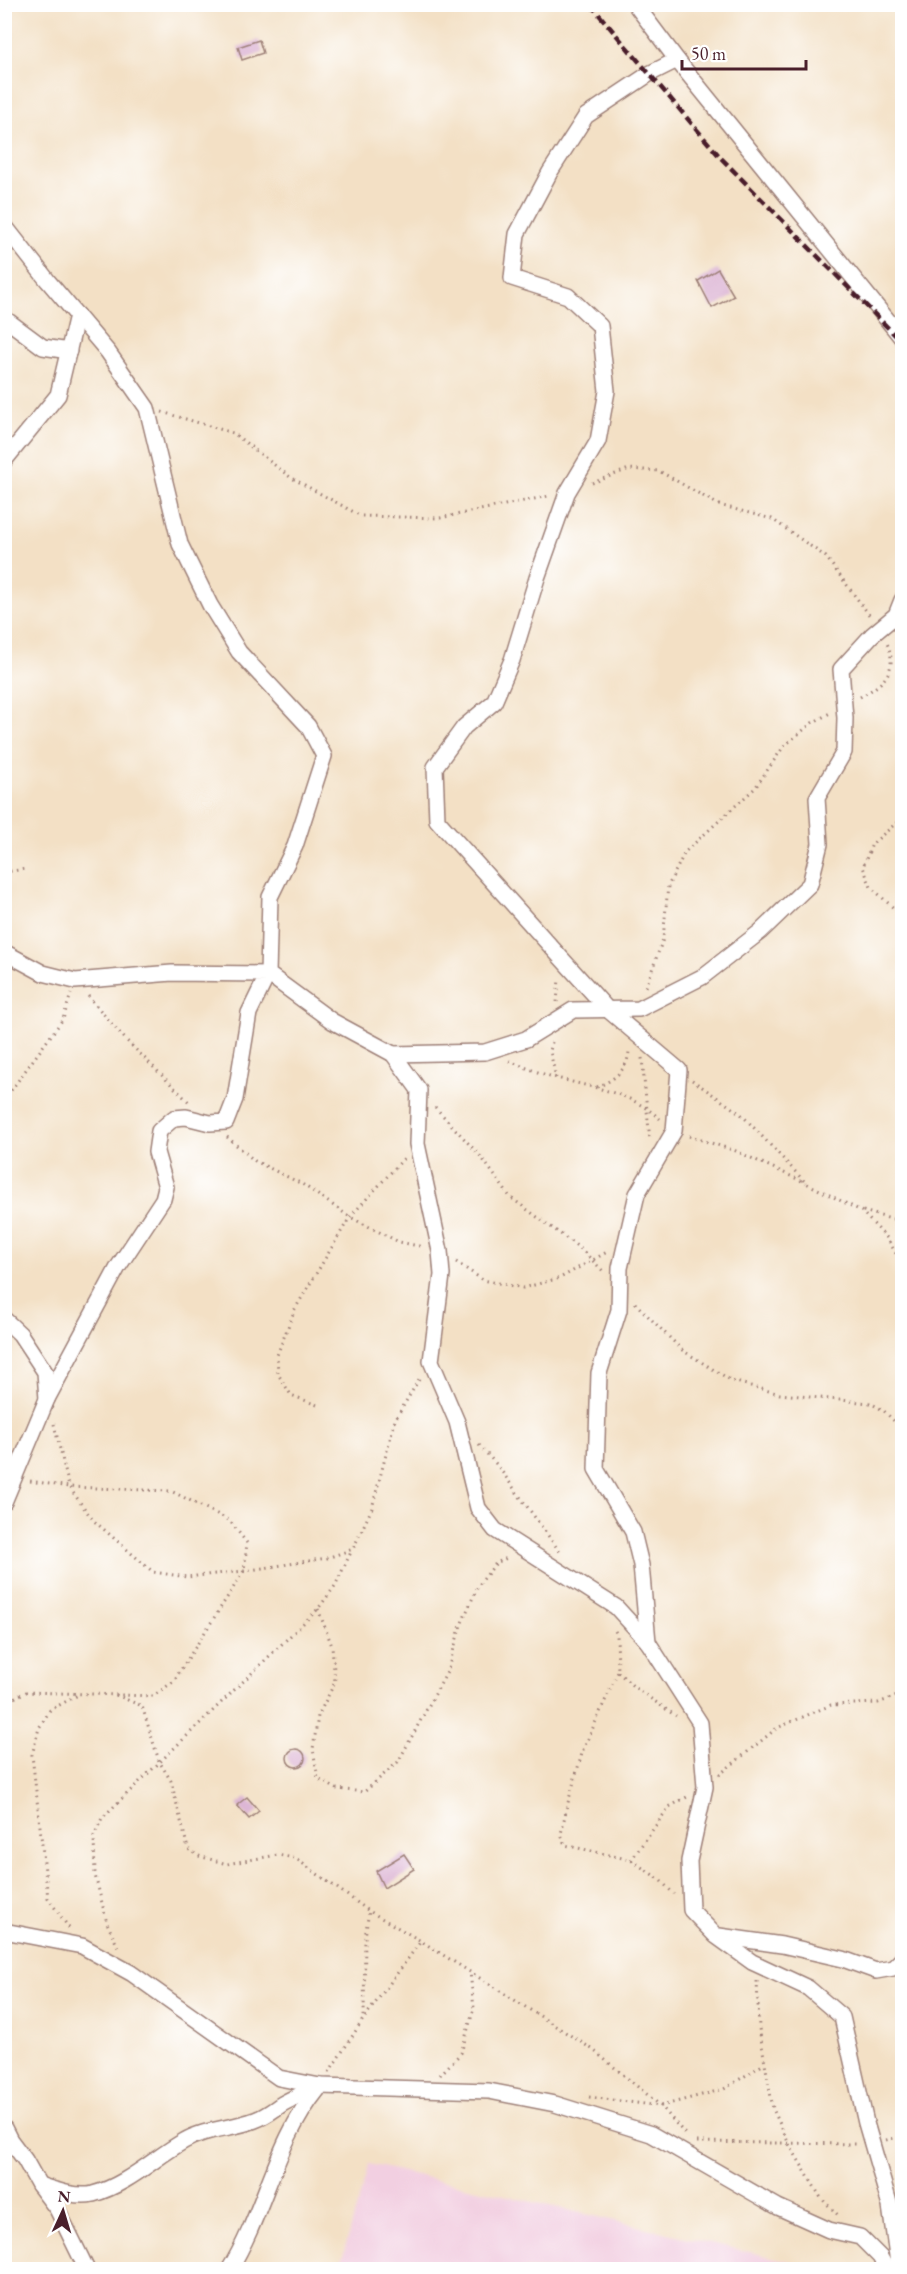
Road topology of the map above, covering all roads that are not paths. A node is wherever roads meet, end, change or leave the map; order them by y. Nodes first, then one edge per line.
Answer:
1 (635, 4) edge
2 (677, 60) junction
3 (4, 225) edge
4 (77, 315) junction
5 (4, 318) edge
6 (903, 338) edge
7 (69, 351) junction
8 (4, 461) edge
9 (903, 600) edge
10 (4, 952) edge
11 (268, 974) junction
12 (608, 1010) junction
13 (393, 1054) junction
14 (4, 1319) edge
15 (47, 1399) junction
16 (4, 1502) edge
17 (648, 1642) junction
18 (4, 1931) edge
19 (716, 1936) junction
20 (903, 1959) edge
21 (320, 2086) junction
22 (4, 2128) edge
23 (39, 2185) junction
24 (87, 2270) edge
25 (229, 2270) edge
26 (887, 2270) edge
27 (899, 2270) edge

1 - 2 street
2 - 6 street
2 - 12 street
3 - 4 street
4 - 7 street
4 - 11 street
5 - 7 street
7 - 8 street
9 - 12 street
10 - 11 street
11 - 13 street
11 - 15 street
12 - 13 street
12 - 17 street
13 - 17 street
14 - 15 street
15 - 16 street
17 - 19 street
18 - 21 street
19 - 20 street
19 - 27 street
21 - 23 street
21 - 25 street
21 - 26 street
22 - 23 street
23 - 24 street

